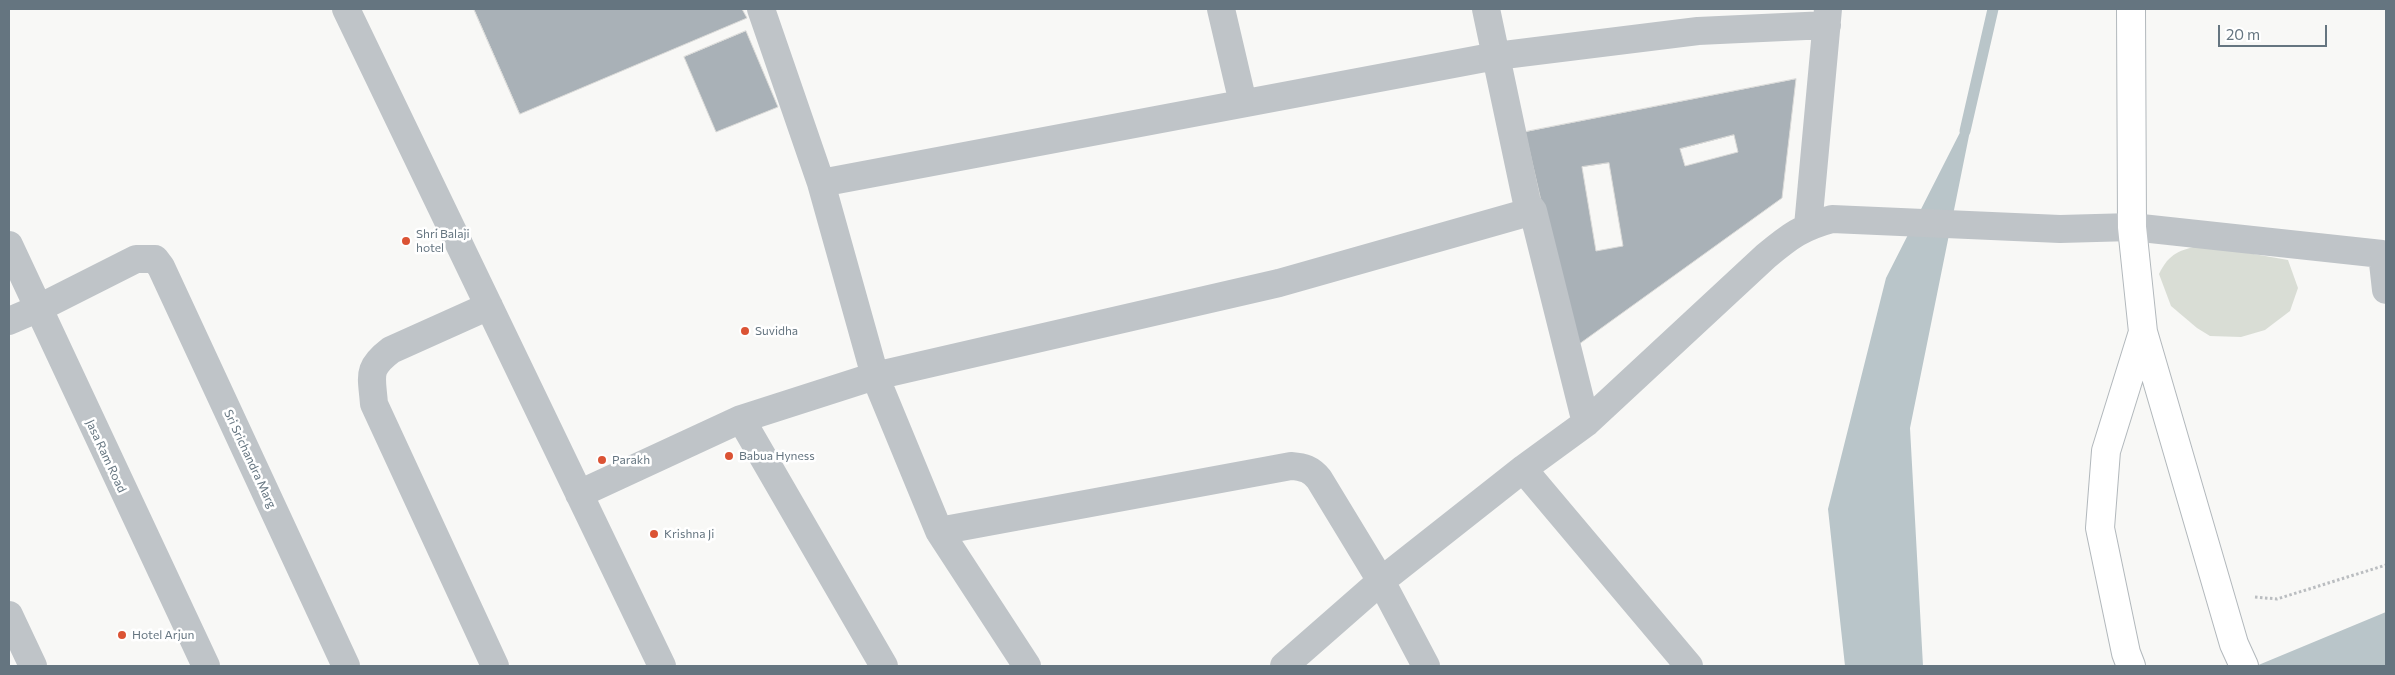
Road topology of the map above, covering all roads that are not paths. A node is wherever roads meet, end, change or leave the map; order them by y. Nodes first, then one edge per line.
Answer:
1 (346, 9) edge
2 (761, 9) edge
3 (1221, 9) edge
4 (1486, 9) edge
5 (2131, 9) edge
6 (1828, 17) edge
7 (1696, 20) edge
8 (1496, 56) junction
9 (1243, 103) junction
10 (822, 184) junction
11 (1533, 211) junction
12 (1820, 222) junction
13 (2132, 227) junction
14 (9, 245) edge
15 (2384, 245) edge
16 (2386, 290) edge
17 (489, 306) junction
18 (37, 309) junction
19 (9, 321) edge
20 (2143, 332) junction
21 (875, 376) junction
22 (741, 419) junction
23 (1586, 422) junction
24 (1523, 469) junction
25 (579, 494) junction
26 (938, 532) junction
27 (1381, 581) junction
28 (9, 616) edge
29 (2239, 655) edge
30 (2129, 660) edge
31 (33, 666) edge
32 (206, 666) edge
33 (346, 666) edge
34 (495, 666) edge
35 (662, 666) edge
36 (884, 666) edge
37 (1027, 666) edge
38 (1284, 666) edge
39 (1426, 666) edge
40 (1689, 666) edge

1 - 17 street
2 - 10 street
3 - 9 street
4 - 8 street
5 - 13 main road
6 - 7 street
6 - 12 street
7 - 8 street
8 - 9 street
8 - 11 street
9 - 10 street
10 - 21 street
11 - 21 street
11 - 23 street
12 - 13 street
12 - 23 street
13 - 15 street
13 - 20 main road
14 - 18 street, Jasa Ram Road
15 - 16 street
17 - 25 street
17 - 34 street
18 - 19 street
18 - 32 street, Jasa Ram Road
18 - 33 street, Sri Srichandra Marg
20 - 29 main road
20 - 30 main road
21 - 22 street
21 - 26 street
22 - 25 street
22 - 36 street
23 - 24 street
24 - 27 street
24 - 40 street
25 - 35 street
26 - 27 street
26 - 37 street
27 - 38 street
27 - 39 street
28 - 31 street

